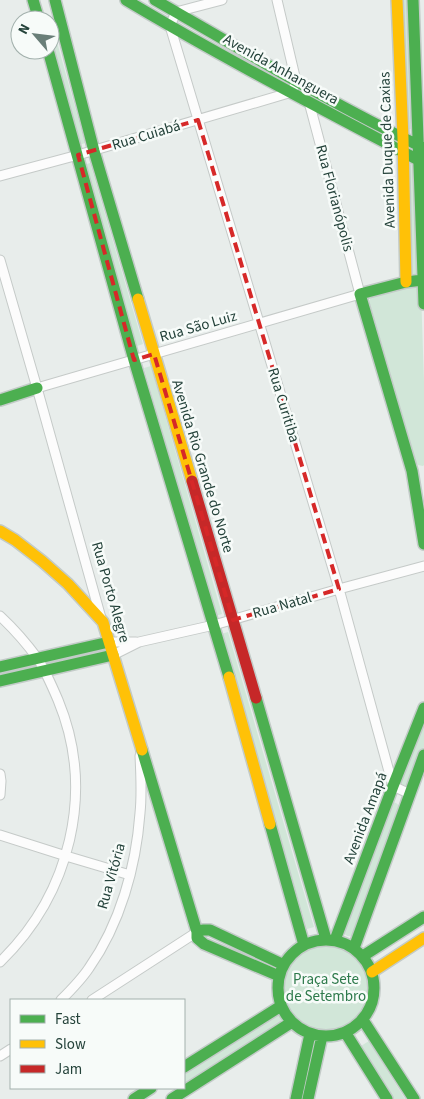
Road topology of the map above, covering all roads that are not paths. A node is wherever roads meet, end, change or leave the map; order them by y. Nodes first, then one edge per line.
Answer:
1 (38, 0) edge
2 (53, 0) edge
3 (126, 0) edge
4 (155, 0) edge
5 (222, 0) edge
6 (278, 0) edge
7 (397, 0) edge
8 (413, 0) edge
9 (176, 12) junction
10 (170, 26) junction
11 (51, 60) edge
12 (294, 87) junction
13 (309, 102) junction
14 (198, 120) junction
15 (403, 138) junction
16 (421, 147) edge
17 (94, 150) junction
18 (402, 152) junction
19 (78, 156) junction
20 (421, 161) edge
21 (0, 176) edge
22 (0, 260) edge
23 (423, 280) junction
24 (406, 282) junction
25 (360, 294) junction
26 (424, 304) edge
27 (260, 324) junction
28 (154, 354) junction
29 (134, 360) junction
30 (37, 388) junction
31 (0, 400) edge
32 (418, 470) edge
33 (0, 531) edge
34 (424, 544) edge
35 (424, 566) edge
36 (339, 589) junction
37 (0, 616) edge
38 (233, 620) junction
39 (102, 622) junction
40 (214, 625) junction
41 (109, 642) junction
42 (139, 642) junction
43 (113, 655) junction
44 (37, 658) junction
45 (0, 667) edge
46 (45, 671) junction
47 (0, 681) edge
48 (424, 708) edge
49 (140, 743) junction
50 (424, 755) edge
51 (0, 774) edge
52 (393, 786) junction
53 (410, 794) junction
54 (0, 795) edge
55 (0, 835) edge
56 (66, 856) junction
57 (130, 874) junction
58 (424, 917) edge
59 (197, 932) junction
60 (424, 938) edge
61 (330, 940) junction
62 (304, 945) junction
63 (358, 952) junction
64 (0, 962) edge
65 (284, 965) junction
66 (372, 972) junction
67 (280, 976) junction
68 (62, 999) edge
69 (94, 999) edge
70 (281, 1006) junction
71 (363, 1020) junction
72 (292, 1022) junction
73 (345, 1032) junction
74 (310, 1034) junction
75 (322, 1036) junction
76 (185, 1066) edge
77 (149, 1089) edge
78 (137, 1095) edge
79 (172, 1099) edge
80 (296, 1099) edge
81 (308, 1099) edge
82 (387, 1099) edge
83 (414, 1099) edge

1 - 2 street
2 - 17 street, Avenida Rio Grande do Norte
3 - 10 street, Avenida Anhanguera
4 - 9 street, Avenida Anhanguera
5 - 9 street
6 - 12 street
7 - 15 street, Avenida Duque de Caxias
8 - 16 street, Avenida Duque de Caxias
9 - 10 street
9 - 12 street, Avenida Anhanguera
10 - 12 street, Avenida Anhanguera
10 - 14 street, Rua Curitiba
11 - 19 street
12 - 13 street, Avenida Anhanguera
12 - 14 street, Rua Cuiabá
12 - 15 street, Avenida Anhanguera
13 - 18 street, Avenida Anhanguera
13 - 25 street, Rua Florianópolis
14 - 17 street, Rua Cuiabá
14 - 27 street, Rua Curitiba
15 - 16 street, Avenida Anhanguera
15 - 18 street, Avenida Duque de Caxias
16 - 20 street, Avenida Duque de Caxias
17 - 19 street, Rua Cuiabá
17 - 28 street, Avenida Rio Grande do Norte
18 - 20 street, Avenida Anhanguera
18 - 24 street, Avenida Duque de Caxias
19 - 21 street, Rua Cuiabá
19 - 29 street
20 - 23 street, Avenida Duque de Caxias
22 - 30 street, Rua Porto Alegre
23 - 24 street
23 - 26 street, Avenida Duque de Caxias
24 - 25 street, Rua São Luiz
25 - 27 street, Rua São Luiz
25 - 32 street
27 - 28 street, Rua São Luiz
27 - 36 street, Rua Curitiba
28 - 29 street, Rua São Luiz
28 - 38 street, Avenida Rio Grande do Norte
29 - 30 street, Rua São Luiz
29 - 40 street
30 - 31 street, Rua São Luiz
30 - 39 street, Rua Porto Alegre
32 - 34 street
33 - 39 street
35 - 36 street, Rua Natal
36 - 38 street, Rua Natal
36 - 52 street, Rua Curitiba
37 - 44 street
38 - 40 street, Rua Natal
38 - 61 street, Avenida Rio Grande do Norte
39 - 41 street, Rua Porto Alegre
40 - 42 street, Rua Natal
40 - 62 street
41 - 42 street, Rua Natal
41 - 43 street, Rua Porto Alegre
41 - 44 street
42 - 43 street, Rua Natal
43 - 46 street
43 - 49 street, Rua Porto Alegre
44 - 45 street
44 - 46 street
46 - 47 street
46 - 56 street
48 - 52 street, Avenida Amapá
49 - 57 street, Rua Vitória
49 - 59 street, Rua Porto Alegre
50 - 53 street
51 - 54 street
52 - 53 street
52 - 61 street, Avenida Amapá
53 - 63 street
55 - 56 street
56 - 57 street
56 - 64 street
57 - 68 street, Rua Vitória
58 - 63 street
59 - 65 street
59 - 67 street
59 - 69 street
60 - 66 street
61 - 62 street
61 - 63 street
62 - 65 street
63 - 66 street
65 - 67 street
66 - 71 street
67 - 70 street
70 - 72 street
70 - 76 street
71 - 73 street
71 - 83 street
72 - 74 street
72 - 79 street
73 - 75 street
73 - 82 street
74 - 75 street
74 - 80 street
75 - 81 street
77 - 78 street

